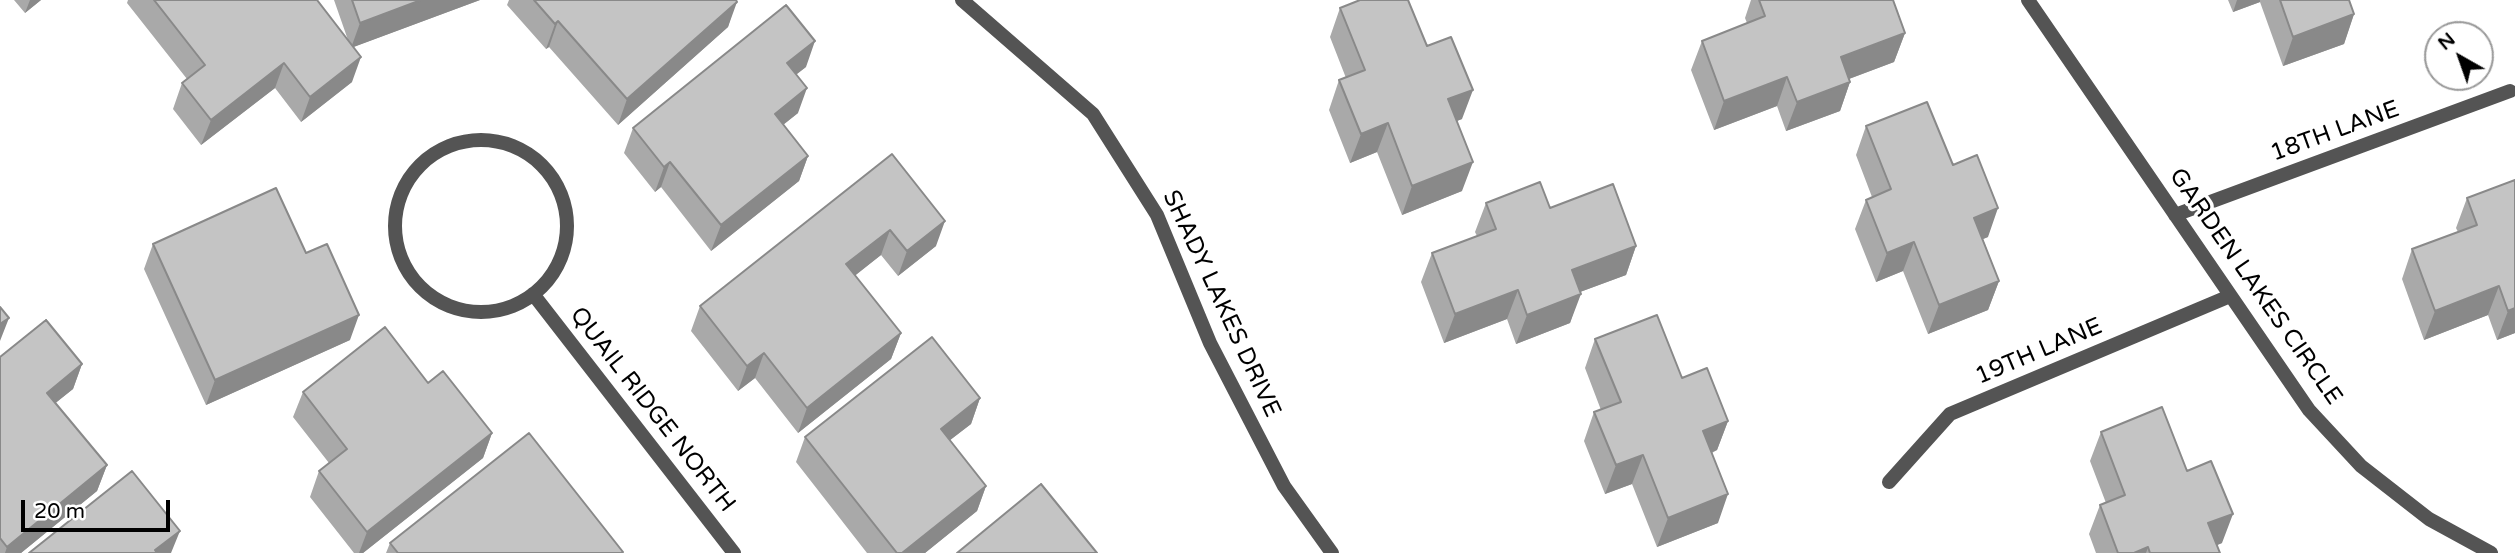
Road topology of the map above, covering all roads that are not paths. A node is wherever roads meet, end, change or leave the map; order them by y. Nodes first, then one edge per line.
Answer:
1 (962, 0) edge
2 (2028, 0) edge
3 (2510, 92) dead end
4 (2175, 215) junction
5 (534, 294) junction
6 (2230, 296) junction
7 (1889, 482) dead end
8 (734, 553) edge
9 (1332, 553) edge
10 (2491, 553) edge

1 - 9 street, SHADY LAKES DRIVE
2 - 4 street, GARDEN LAKES CIRCLE
3 - 4 street, 18TH LANE
4 - 6 street, GARDEN LAKES CIRCLE
5 - 5 street
5 - 8 street, QUAIL RIDGE NORTH
6 - 7 street, 19TH LANE
6 - 10 street, GARDEN LAKES CIRCLE

